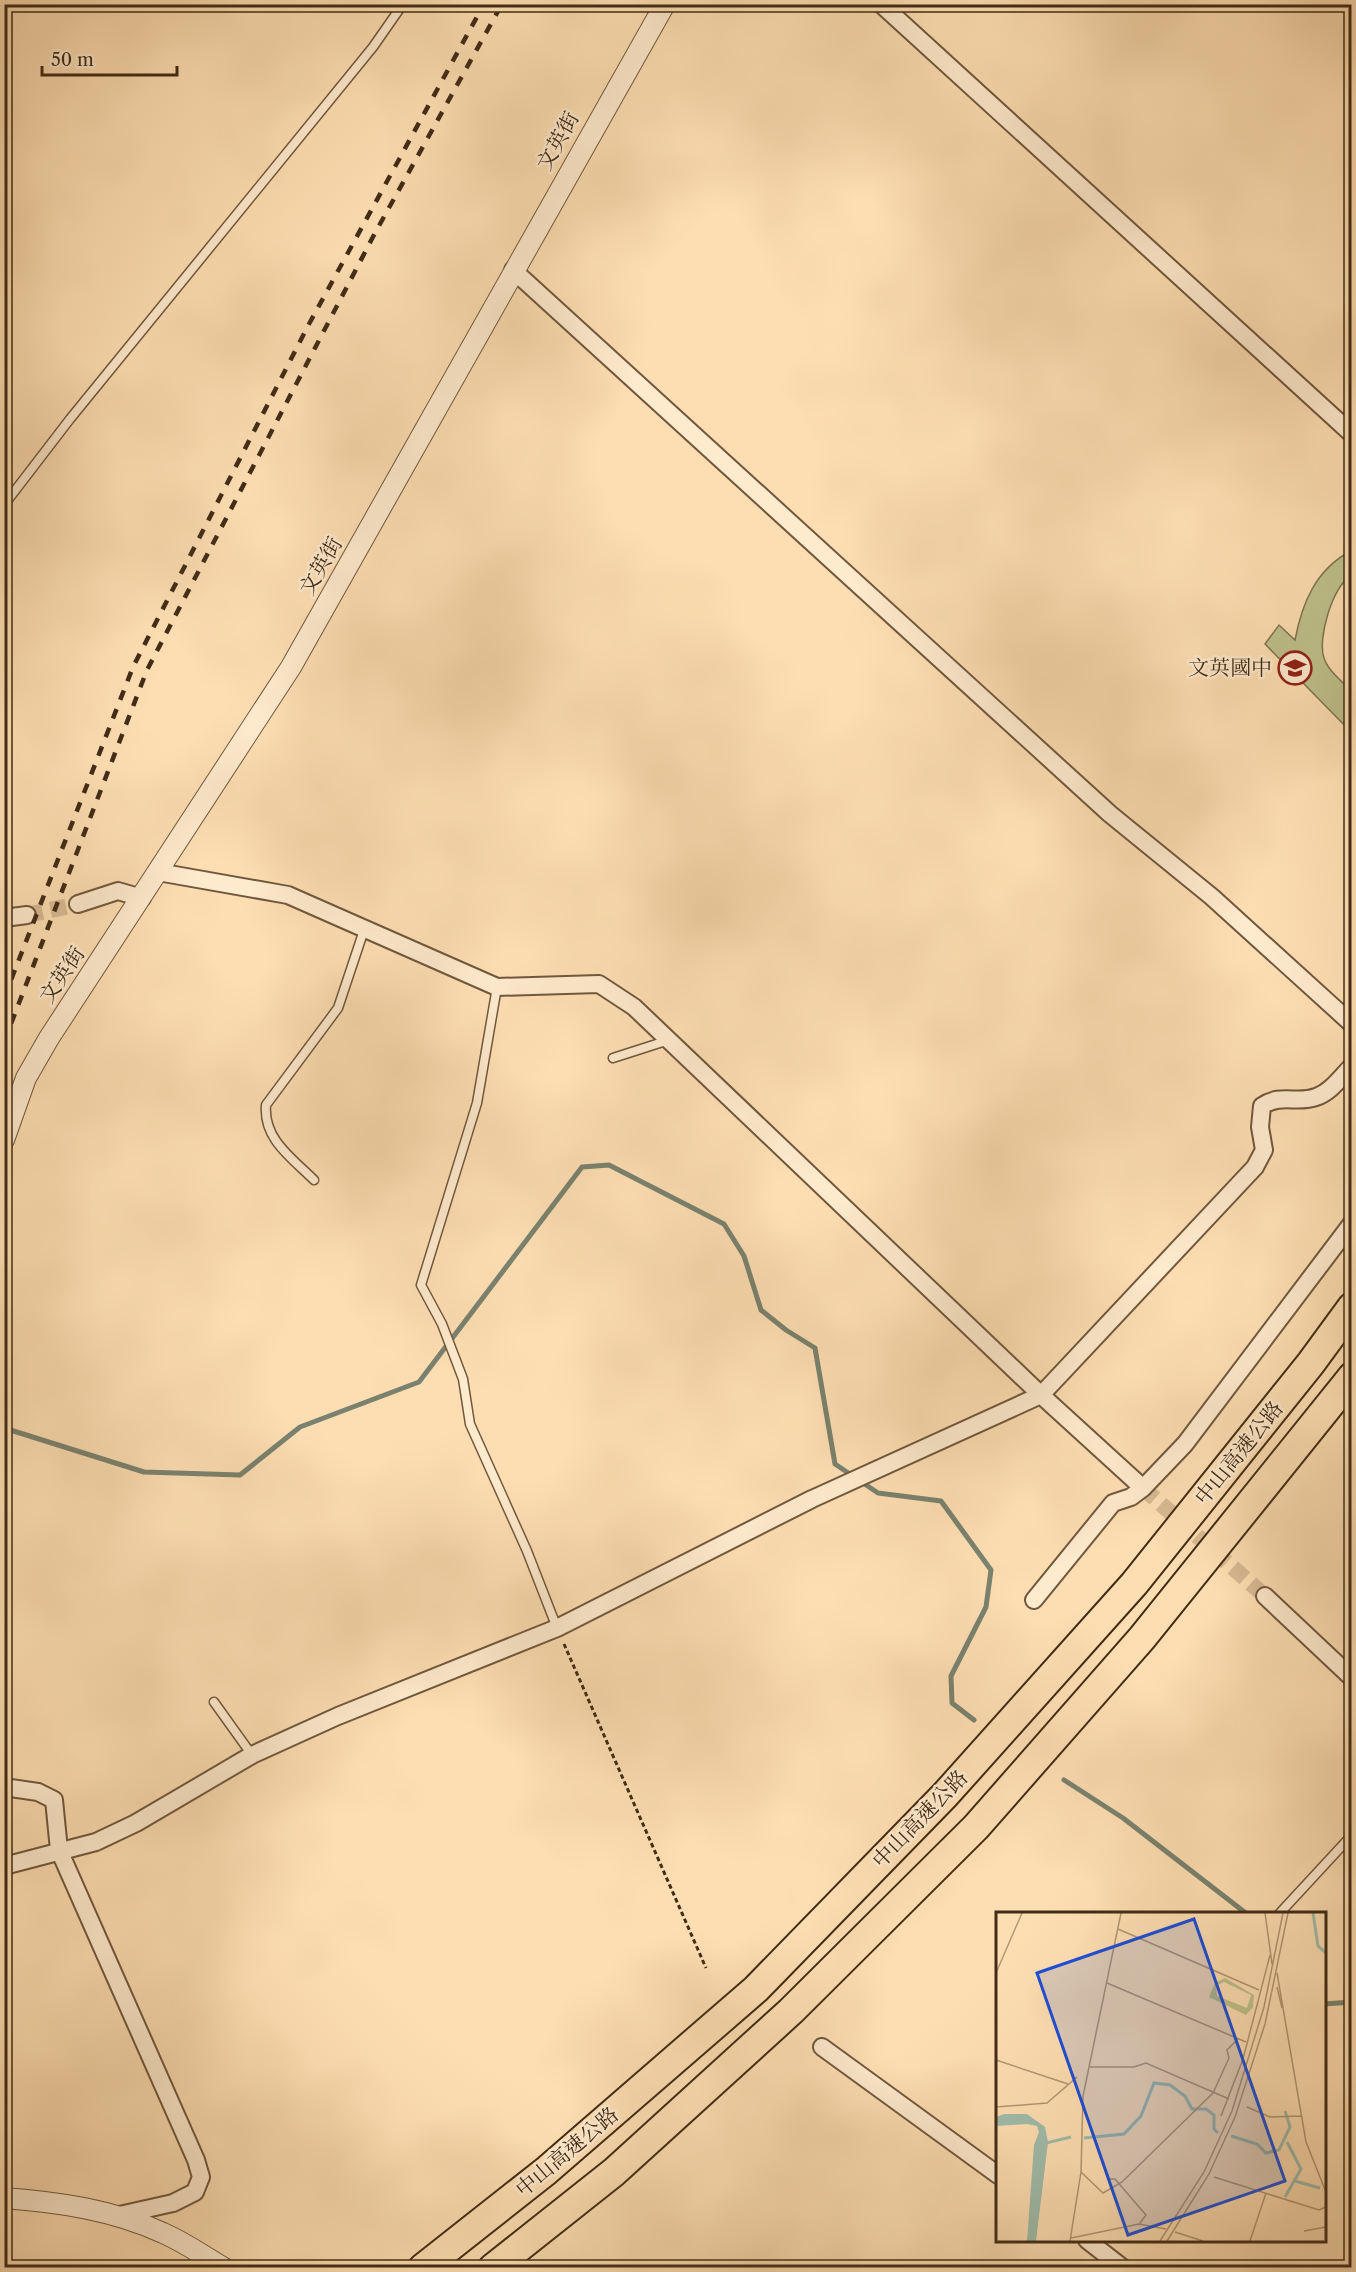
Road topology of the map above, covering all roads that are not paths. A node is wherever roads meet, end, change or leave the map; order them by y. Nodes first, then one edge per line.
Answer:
1 (403, 4) edge
2 (665, 4) edge
3 (881, 4) edge
4 (513, 270) junction
5 (1351, 432) edge
6 (4, 505) edge
7 (158, 872) junction
8 (142, 898) junction
9 (78, 904) tunnel mouth
10 (27, 915) tunnel mouth
11 (4, 918) edge
12 (364, 930) junction
13 (497, 987) junction
14 (1352, 1024) edge
15 (669, 1040) junction
16 (613, 1058) dead end
17 (1352, 1066) edge
18 (4, 1140) edge
19 (314, 1180) dead end
20 (1352, 1223) edge
21 (1352, 1307) edge
22 (1352, 1377) edge
23 (1041, 1395) junction
24 (1143, 1488) junction
25 (1265, 1596) tunnel mouth
26 (1034, 1600) dead end
27 (557, 1628) junction
28 (1352, 1678) edge
29 (214, 1702) dead end
30 (252, 1755) junction
31 (4, 1787) edge
32 (1352, 1835) edge
33 (59, 1850) junction
34 (4, 1866) edge
35 (1281, 1912) edge
36 (822, 2047) dead end
37 (996, 2174) edge
38 (4, 2198) edge
39 (115, 2216) junction
40 (1091, 2242) edge
41 (224, 2268) edge
42 (423, 2268) edge
43 (493, 2268) edge
44 (1123, 2268) edge

1 - 6 lane
2 - 4 street, 文英街
3 - 5 street
4 - 7 street, 文英街
4 - 14 street
7 - 8 street, 文英街
7 - 12 street
8 - 9 street
8 - 18 street, 文英街
10 - 11 street
12 - 13 street
12 - 19 lane
13 - 15 street
13 - 27 lane
15 - 16 lane
15 - 23 street
17 - 23 street
20 - 24 street
21 - 42 highway, 中山高速公路
22 - 43 highway, 中山高速公路
23 - 24 street
23 - 27 street
24 - 26 street
25 - 28 street
27 - 30 street
29 - 30 lane
30 - 33 street
31 - 33 street
32 - 35 lane
33 - 34 street
33 - 39 street
36 - 37 street
38 - 39 street
39 - 41 street
40 - 44 street

